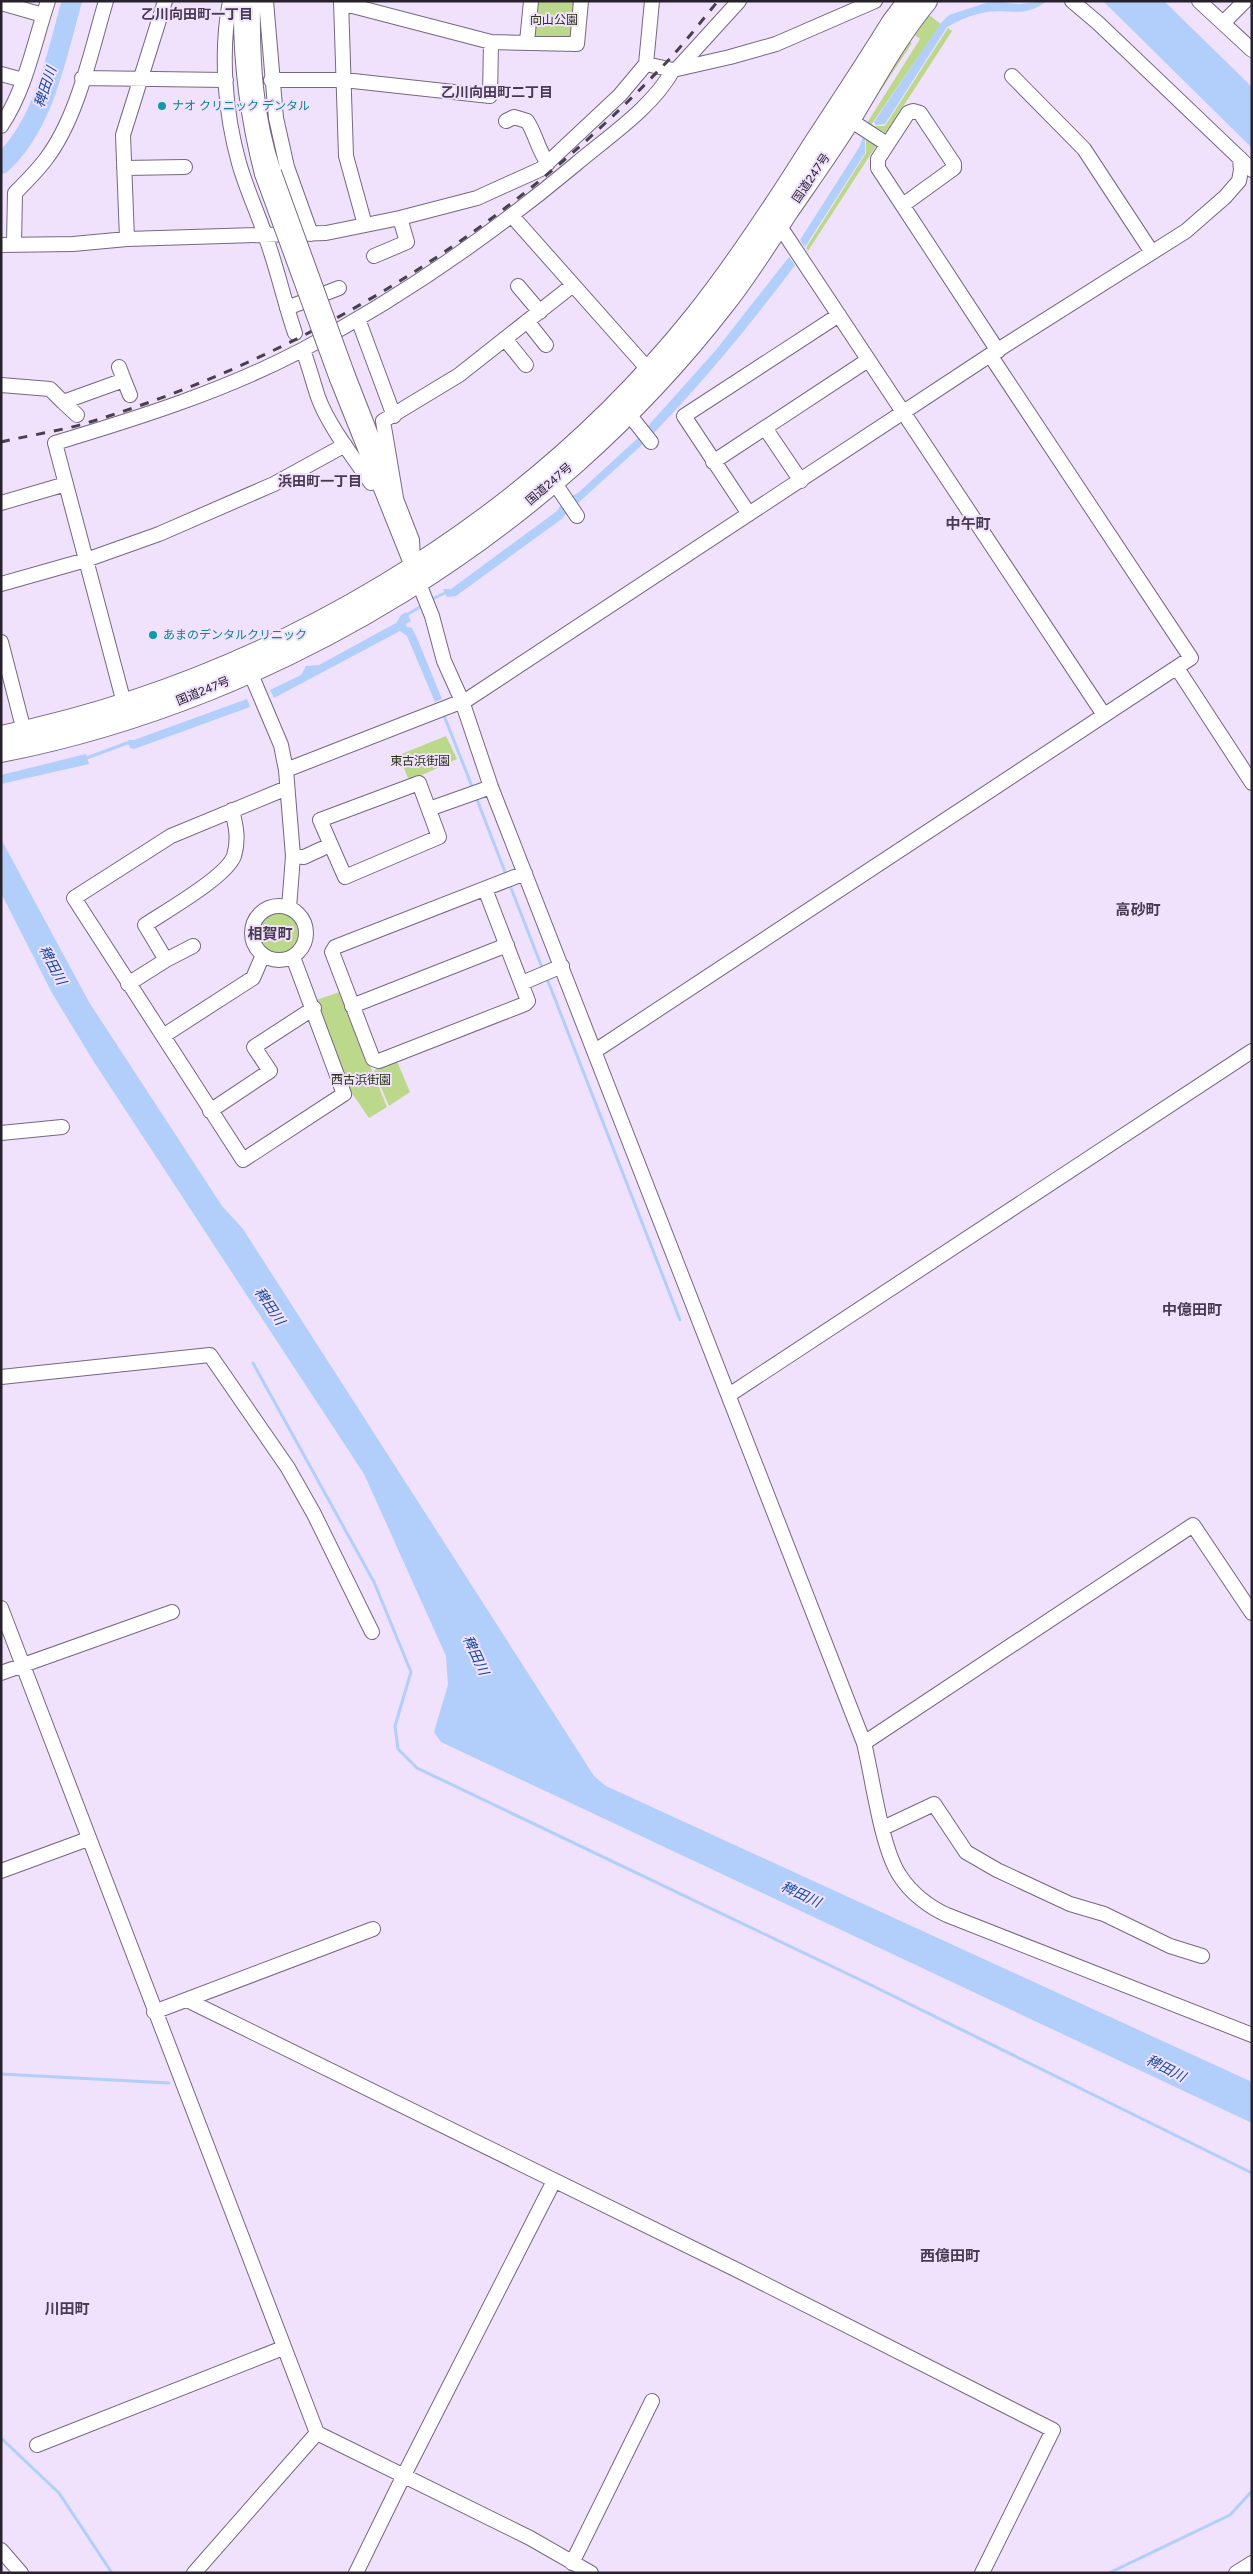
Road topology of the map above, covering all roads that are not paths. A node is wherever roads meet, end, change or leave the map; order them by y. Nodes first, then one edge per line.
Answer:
1 (48, 1) edge
2 (106, 1) edge
3 (165, 1) edge
4 (230, 1) edge
5 (240, 1) edge
6 (253, 1) edge
7 (266, 1) edge
8 (531, 1) edge
9 (581, 1) edge
10 (652, 1) edge
11 (739, 1) edge
12 (840, 1) edge
13 (875, 1) edge
14 (903, 1) edge
15 (908, 1) edge
16 (918, 1) edge
17 (927, 1) edge
18 (1072, 1) edge
19 (1199, 1) edge
20 (1245, 1) edge
21 (342, 2) edge
22 (1, 4) edge
23 (851, 11) junction
24 (43, 16) junction
25 (1224, 22) junction
26 (899, 26) junction
27 (491, 42) junction
28 (527, 42) junction
29 (1252, 50) edge
30 (646, 64) junction
31 (675, 69) junction
32 (1, 74) edge
33 (1012, 76) dead end
34 (82, 78) junction
35 (141, 78) junction
36 (23, 80) junction
37 (226, 80) junction
38 (271, 80) junction
39 (344, 80) junction
40 (506, 121) dead end
41 (856, 124) junction
42 (1, 126) edge
43 (888, 144) junction
44 (1240, 158) junction
45 (548, 164) junction
46 (184, 167) dead end
47 (124, 168) junction
48 (1252, 170) edge
49 (268, 173) junction
50 (903, 205) junction
51 (512, 216) junction
52 (400, 218) junction
53 (773, 220) junction
54 (365, 225) junction
55 (311, 234) junction
56 (266, 236) junction
57 (127, 239) junction
58 (8, 244) edge
59 (1151, 251) junction
60 (374, 256) dead end
61 (573, 285) junction
62 (518, 286) dead end
63 (339, 288) dead end
64 (287, 308) junction
65 (540, 312) junction
66 (839, 315) junction
67 (358, 319) junction
68 (527, 321) junction
69 (296, 333) dead end
70 (505, 339) junction
71 (546, 345) dead end
72 (303, 350) junction
73 (994, 353) junction
74 (868, 360) junction
75 (526, 364) dead end
76 (119, 367) dead end
77 (653, 375) junction
78 (124, 380) junction
79 (1, 386) edge
80 (130, 395) dead end
81 (63, 402) junction
82 (904, 413) junction
83 (77, 415) dead end
84 (394, 416) junction
85 (634, 419) junction
86 (765, 428) junction
87 (651, 442) dead end
88 (345, 445) junction
89 (713, 462) junction
90 (801, 480) junction
91 (66, 484) junction
92 (558, 489) junction
93 (390, 500) junction
94 (1, 503) edge
95 (749, 514) junction
96 (577, 516) dead end
97 (86, 560) junction
98 (418, 582) junction
99 (1, 584) edge
100 (1, 642) edge
101 (1177, 668) junction
102 (253, 680) junction
103 (124, 703) junction
104 (456, 703) junction
105 (1104, 715) junction
106 (24, 731) junction
107 (1, 736) edge
108 (1, 752) edge
109 (286, 770) junction
110 (1252, 783) edge
111 (287, 788) junction
112 (481, 791) junction
113 (232, 810) junction
114 (429, 810) junction
115 (330, 845) junction
116 (293, 856) junction
117 (514, 878) junction
118 (485, 889) junction
119 (289, 908) junction
120 (507, 945) junction
121 (193, 946) dead end
122 (263, 955) junction
123 (293, 957) junction
124 (166, 960) junction
125 (551, 971) junction
126 (522, 983) junction
127 (128, 984) junction
128 (352, 1006) junction
129 (314, 1008) junction
130 (163, 1036) junction
131 (595, 1051) junction
132 (1252, 1051) edge
133 (210, 1111) junction
134 (62, 1127) dead end
135 (1, 1133) edge
136 (1, 1377) edge
137 (729, 1395) junction
138 (1, 1608) edge
139 (172, 1612) dead end
140 (1252, 1613) edge
141 (372, 1632) dead end
142 (23, 1665) junction
143 (1, 1673) edge
144 (864, 1743) junction
145 (883, 1828) junction
146 (88, 1839) junction
147 (1, 1871) edge
148 (947, 1915) junction
149 (930, 1917) dead end
150 (373, 1929) dead end
151 (1202, 1956) dead end
152 (187, 2000) junction
153 (154, 2012) junction
154 (1252, 2035) edge
155 (554, 2181) junction
156 (283, 2348) junction
157 (652, 2401) dead end
158 (317, 2433) junction
159 (37, 2445) dead end
160 (403, 2477) junction
161 (1, 2550) edge
162 (572, 2563) junction
163 (21, 2573) edge
164 (194, 2573) edge
165 (356, 2573) edge
166 (591, 2573) edge
167 (982, 2573) edge

1 - 24 street
2 - 34 street
3 - 35 street
4 - 37 street
5 - 49 street
6 - 49 street
7 - 38 street
8 - 28 street
9 - 28 street
10 - 30 street
11 - 31 street
12 - 23 street
13 - 23 street
14 - 26 highway
15 - 26 highway, 国道247号
16 - 26 highway
17 - 26 highway, 国道247号
18 - 44 street
19 - 25 street
20 - 25 street
21 - 27 street
21 - 39 street
22 - 24 street
23 - 31 street
24 - 36 street
25 - 29 street
26 - 41 highway, 国道247号
26 - 53 highway, 国道247号
27 - 28 street
27 - 39 street
30 - 31 street
30 - 45 street
31 - 51 street
32 - 36 street
33 - 59 street
34 - 35 street
34 - 58 street
35 - 37 street
35 - 47 street
36 - 42 street
37 - 56 street
38 - 39 street
38 - 55 street
39 - 54 street
40 - 45 street
41 - 43 street
41 - 53 highway, 国道247号
43 - 50 street
43 - 50 street
44 - 48 street
44 - 59 street
45 - 52 street
46 - 47 street
47 - 57 street
49 - 93 street, bridge
50 - 73 street
51 - 61 street
51 - 67 street
52 - 54 street
52 - 60 street
53 - 66 street
53 - 77 highway, 国道247号
54 - 55 street
55 - 56 street
56 - 57 street
56 - 64 street
57 - 58 street
59 - 73 street
61 - 65 street
61 - 77 street
62 - 65 street
63 - 64 street
64 - 69 street
65 - 68 street
66 - 74 street
66 - 89 street
67 - 72 street
67 - 84 street
68 - 70 street
68 - 71 street
70 - 75 street
70 - 84 street
72 - 88 street
72 - 91 street
73 - 82 street
73 - 101 street
74 - 82 street
74 - 86 street
76 - 78 street
77 - 85 highway, 国道247号
77 - 98 highway, 国道247号
78 - 80 street
78 - 81 street
79 - 81 street
81 - 83 street
82 - 90 street
82 - 105 street
84 - 93 street
85 - 87 street
85 - 92 highway, 国道247号
86 - 89 street
86 - 90 street
88 - 93 street
88 - 97 street
89 - 95 street
90 - 95 street
91 - 94 street
91 - 97 street
92 - 96 street
92 - 98 highway, 国道247号
93 - 98 street
95 - 104 street
97 - 99 street
97 - 103 street
98 - 102 highway, 国道247号
98 - 103 highway, 国道247号
98 - 104 street
100 - 106 street
101 - 105 street
101 - 110 street
102 - 108 highway, 国道247号
102 - 109 street
103 - 106 highway, 国道247号
104 - 109 street
104 - 112 street
105 - 131 street
106 - 107 highway, 国道247号
109 - 111 street
111 - 113 street
111 - 116 street
112 - 114 street
112 - 117 street
113 - 124 street
113 - 127 street
114 - 115 street
114 - 115 street
115 - 116 street
116 - 119 street
117 - 118 street
117 - 125 street
118 - 120 street
118 - 128 street
119 - 122 street
119 - 123 street
120 - 126 street
120 - 128 street
121 - 124 street
122 - 123 street
122 - 130 street
123 - 129 street
124 - 127 street
125 - 126 street
125 - 131 street
126 - 128 street
127 - 130 street
129 - 133 street
129 - 133 street
130 - 133 street
131 - 137 street
132 - 137 street
134 - 135 street
136 - 141 street
137 - 144 street
138 - 142 street
139 - 142 street
140 - 144 street
142 - 143 street
142 - 146 street
144 - 145 street
145 - 148 street
145 - 151 street
146 - 147 street
146 - 153 street
148 - 149 street
148 - 154 street
150 - 152 street
152 - 153 street
152 - 155 street
153 - 156 street
155 - 160 street
155 - 167 street
156 - 158 street
156 - 159 street
157 - 162 street
158 - 160 street
158 - 164 street
160 - 162 street
160 - 165 street
161 - 163 street
162 - 166 street

